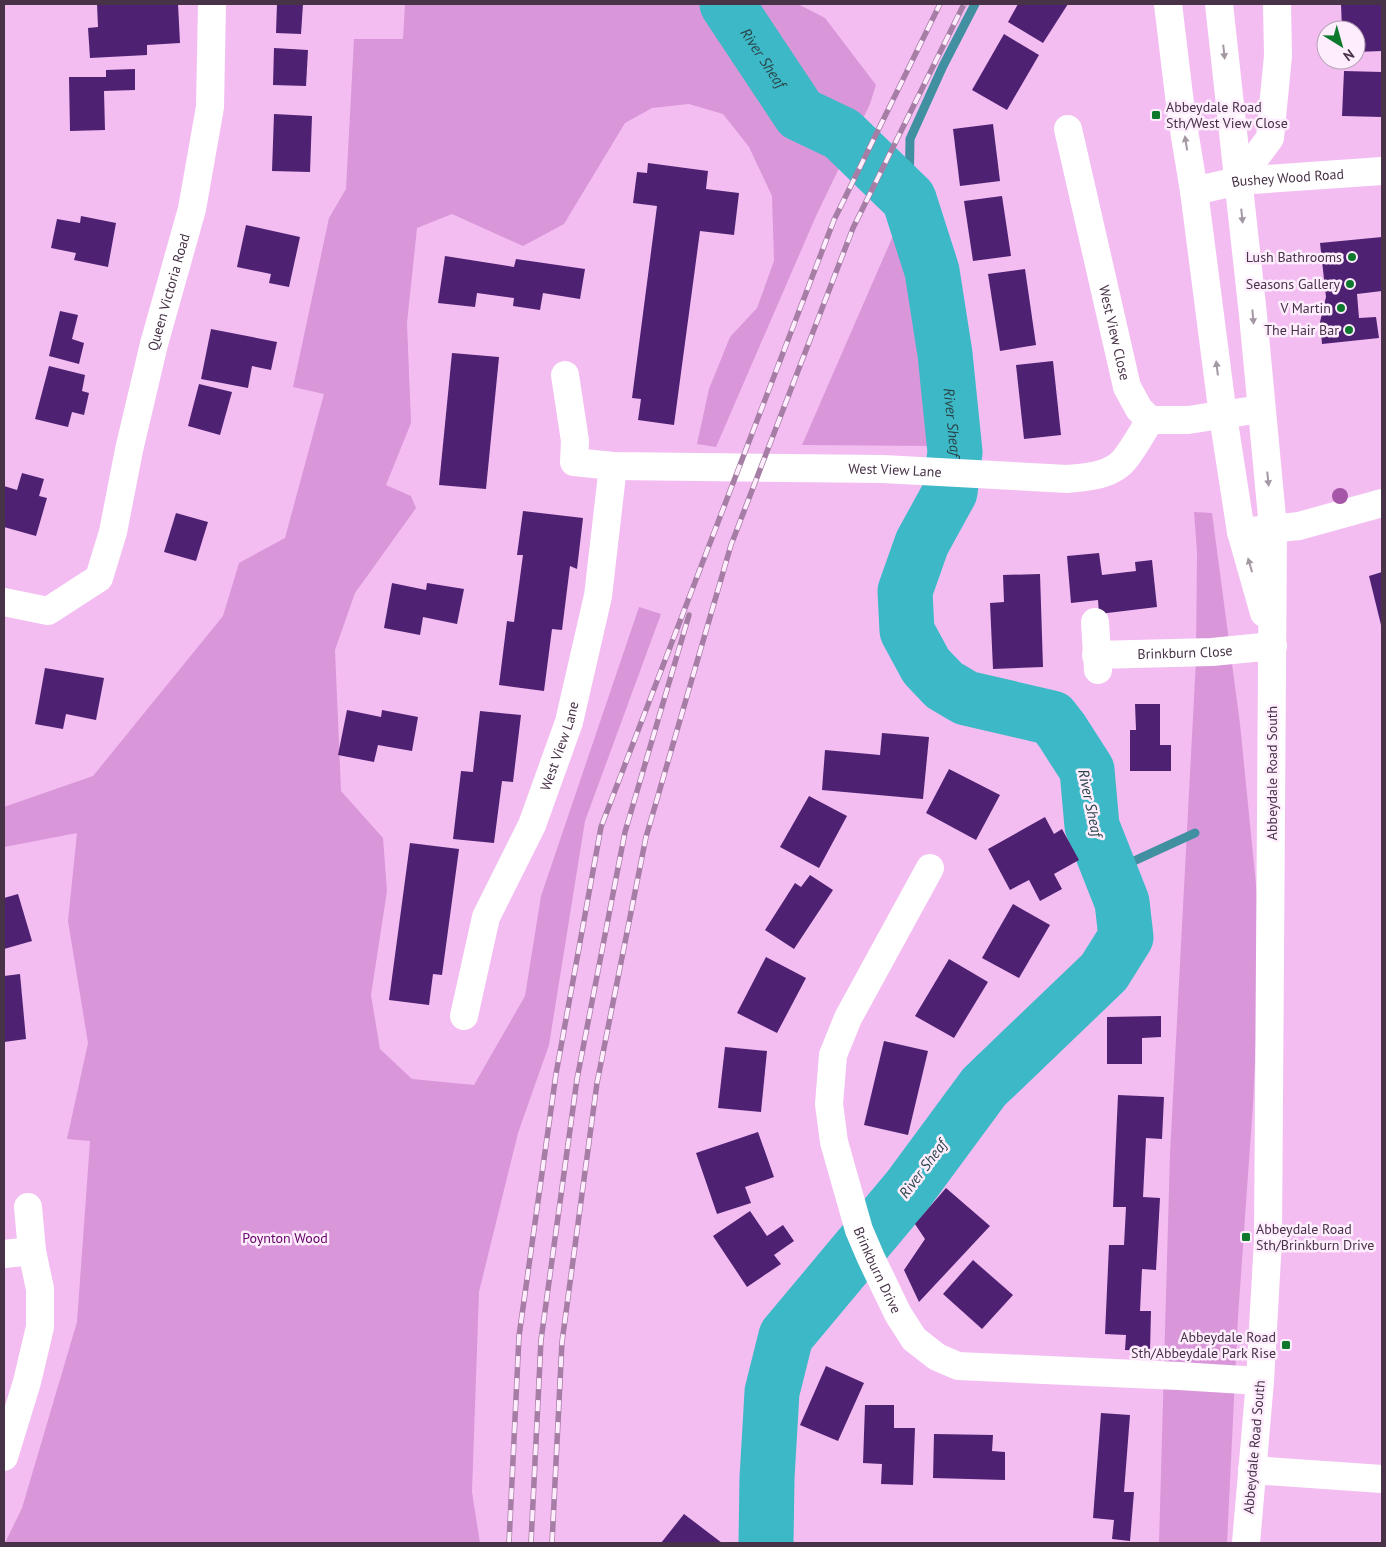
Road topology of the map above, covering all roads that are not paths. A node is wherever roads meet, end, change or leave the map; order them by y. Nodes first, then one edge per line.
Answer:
1 (212, 4) edge
2 (1168, 4) edge
3 (1219, 4) edge
4 (1277, 4) edge
5 (1068, 129) dead end
6 (1382, 171) edge
7 (1238, 180) junction
8 (1194, 191) junction
9 (565, 375) dead end
10 (1261, 409) junction
11 (1223, 416) junction
12 (1150, 420) junction
13 (613, 466) junction
14 (1382, 503) edge
15 (1273, 528) junction
16 (1241, 532) junction
17 (4, 602) edge
18 (1094, 622) dead end
19 (1273, 646) junction
20 (930, 868) dead end
21 (464, 1016) dead end
22 (28, 1207) dead end
23 (32, 1251) junction
24 (4, 1254) edge
25 (1260, 1381) junction
26 (4, 1457) edge
27 (1252, 1470) junction
28 (1382, 1479) edge
29 (1246, 1543) edge

1 - 17 street, Queen Victoria Road
8 -> 2 street
3 -> 7 street, Abbeydale Road South
4 - 7 street
5 - 12 street, West View Close
6 - 7 street, Bushey Wood Road
7 - 8 street, Bushey Wood Road
7 -> 10 street, Abbeydale Road South
11 -> 8 street
9 - 13 street, West View Lane
10 - 11 street
10 -> 15 street, Abbeydale Road South
11 - 12 street
11 - 16 street
12 - 13 street, West View Lane
13 - 21 street, West View Lane
14 - 15 street
15 - 16 street
15 - 19 street, Abbeydale Road South
19 -> 16 street
18 - 19 street, Brinkburn Close
19 - 25 street, Abbeydale Road South
20 - 25 street, Brinkburn Drive
22 - 23 street
23 - 24 street
23 - 26 street
25 - 27 street, Abbeydale Road South
27 - 28 street
27 - 29 street, Abbeydale Road South

